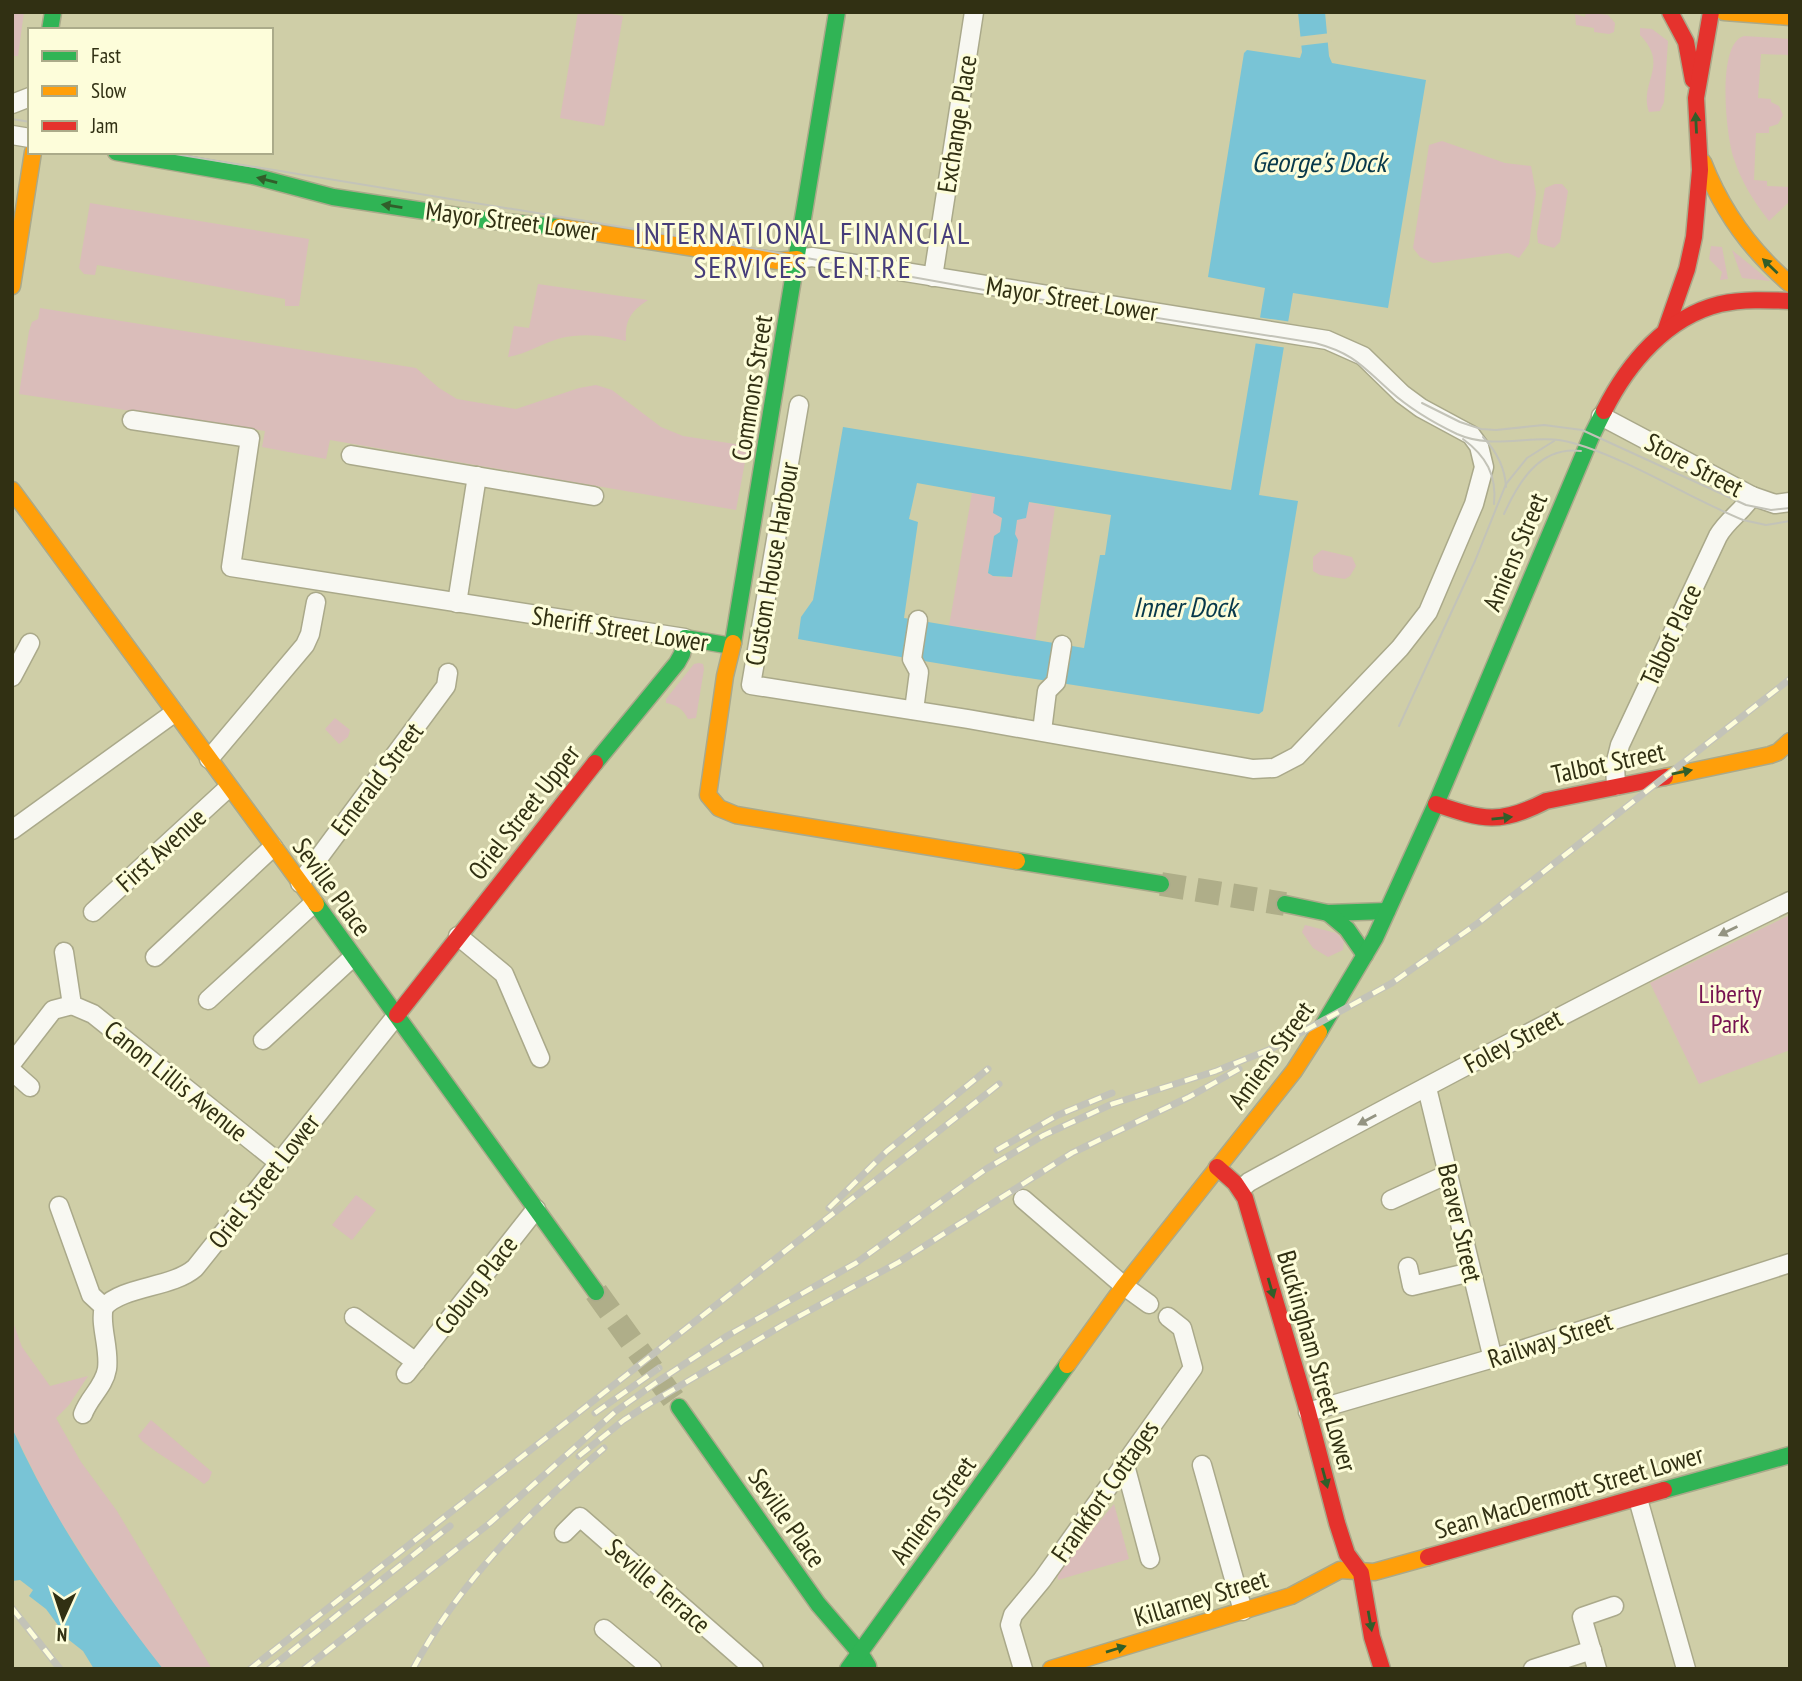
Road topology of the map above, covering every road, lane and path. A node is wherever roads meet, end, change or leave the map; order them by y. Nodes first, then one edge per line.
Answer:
1 (837, 12) edge
2 (974, 12) edge
3 (1670, 12) edge
4 (1711, 12) edge
5 (1724, 12) edge
6 (1790, 17) edge
7 (1696, 97) junction
8 (1699, 148) junction
9 (33, 154) edge
10 (127, 154) edge
11 (797, 259) junction
12 (933, 277) junction
13 (1790, 284) edge
14 (12, 286) edge
15 (1790, 301) edge
16 (1666, 329) junction
17 (799, 405) dead end
18 (1601, 416) junction
19 (132, 420) dead end
20 (1463, 430) joint
21 (351, 455) dead end
22 (477, 476) junction
23 (12, 490) edge
24 (594, 496) dead end
25 (1752, 496) junction
26 (1790, 502) edge
27 (27, 512) junction
28 (12, 520) edge
29 (316, 602) dead end
30 (457, 603) junction
31 (918, 620) dead end
32 (685, 638) junction
33 (30, 643) dead end
34 (1062, 645) dead end
35 (732, 646) junction
36 (448, 673) dead end
37 (12, 677) edge
38 (914, 710) junction
39 (174, 713) junction
40 (1042, 731) junction
41 (1790, 741) edge
42 (208, 759) junction
43 (1616, 786) junction
44 (228, 788) junction
45 (1436, 804) junction
46 (14, 825) edge
47 (273, 847) junction
48 (300, 883) junction
49 (1161, 884) tunnel mouth
50 (1790, 901) edge
51 (314, 903) junction
52 (1285, 904) tunnel mouth
53 (1387, 911) junction
54 (93, 912) dead end
55 (1328, 913) junction
56 (458, 936) junction
57 (64, 952) dead end
58 (1366, 955) junction
59 (155, 957) dead end
60 (353, 957) junction
61 (208, 1000) dead end
62 (72, 1005) junction
63 (397, 1015) junction
64 (263, 1040) dead end
65 (540, 1058) dead end
66 (12, 1063) edge
67 (12, 1071) edge
68 (30, 1087) dead end
69 (1427, 1088) junction
70 (278, 1162) junction
71 (1217, 1167) junction
72 (1448, 1174) junction
73 (1241, 1189) junction
74 (1023, 1199) dead end
75 (1391, 1200) dead end
76 (59, 1206) dead end
77 (536, 1209) junction
78 (1790, 1263) edge
79 (1408, 1267) dead end
80 (1471, 1272) junction
81 (1124, 1286) junction
82 (596, 1292) tunnel mouth
83 (1149, 1304) dead end
84 (104, 1307) junction
85 (354, 1317) dead end
86 (1168, 1317) dead end
87 (1493, 1359) junction
88 (679, 1407) tunnel mouth
89 (1308, 1412) junction
90 (83, 1414) dead end
91 (1790, 1455) edge
92 (1125, 1465) junction
93 (1202, 1465) dead end
94 (1638, 1499) junction
95 (564, 1533) dead end
96 (1150, 1559) dead end
97 (1361, 1573) junction
98 (1614, 1606) dead end
99 (1243, 1611) junction
100 (604, 1629) dead end
101 (1592, 1650) junction
102 (860, 1653) junction
103 (652, 1669) edge
104 (754, 1669) edge
105 (848, 1669) edge
106 (869, 1669) edge
107 (1023, 1669) edge
108 (1051, 1669) edge
109 (1381, 1669) edge
110 (1533, 1669) edge
111 (1597, 1669) edge
112 (1686, 1669) edge

1 - 11 street, Commons Street
2 - 12 street, Exchange Place
3 - 7 street
4 - 7 street
5 - 6 street
8 -> 7 street
13 -> 8 street
8 - 16 street
9 - 14 street
11 -> 10 street, Mayor Street Lower
11 - 12 street, Mayor Street Lower
11 - 35 street, Commons Street
12 - 20 street, Mayor Street Lower
15 - 16 street
16 - 18 street, Amiens Street
17 - 38 street, Custom House Harbour
18 - 25 street, Store Street
18 - 45 street, Amiens Street
19 - 30 street, Sheriff Street Lower
20 - 40 street, Custom House Harbour
21 - 22 street
22 - 24 street
22 - 30 street
23 - 27 street, Seville Place
25 - 26 street, Store Street
25 - 43 street, Talbot Place
27 - 28 street
27 - 39 street, Seville Place
29 - 42 street
30 - 32 street, Sheriff Street Lower
31 - 38 street
32 - 35 street, Sheriff Street Lower
32 - 56 street, Oriel Street Upper
33 - 37 street
34 - 40 street
35 - 49 street, Sheriff Street Lower
36 - 48 street, Emerald Street
38 - 40 street, Custom House Harbour
39 - 42 street, Seville Place
39 - 46 street
43 -> 41 street, Talbot Street
42 - 44 street, Seville Place
45 -> 43 street, Talbot Street
44 - 47 street, Seville Place
44 - 54 street, First Avenue
45 - 53 street, Amiens Street
47 - 48 street, Seville Place
47 - 59 street
48 - 51 street, Seville Place
50 -> 69 street, Foley Street
51 - 60 street, Seville Place
51 - 61 street
52 - 55 street
53 - 55 street
53 - 58 street, Amiens Street
55 - 58 street
56 - 63 street, Oriel Street Upper
56 - 65 street
57 - 62 street
58 - 71 street, Amiens Street
60 - 63 street, Seville Place
60 - 64 street
62 - 66 street
62 - 70 street, Canon Lillis Avenue
63 - 70 street, Oriel Street Lower
63 - 77 street, Seville Place
67 - 68 street
69 - 72 street, Beaver Street
69 -> 73 street, Foley Street
70 - 84 street, Oriel Street Lower
71 - 73 street
71 - 81 street, Amiens Street
72 - 75 street
72 - 80 street, Beaver Street
73 -> 89 street, Buckingham Street Lower
74 - 81 street
76 - 84 street
77 - 82 street, Seville Place
77 - 85 street, Coburg Place
78 - 87 street, Railway Street
79 - 80 street
80 - 87 street, Beaver Street
81 - 83 street
81 - 102 street, Amiens Street
84 - 90 street
86 - 92 street, Frankfort Cottages
87 - 89 street, Railway Street
88 - 102 street, Seville Place
89 -> 97 street, Buckingham Street Lower
91 - 94 street, Sean MacDermott Street Lower
92 - 96 street
92 - 107 street, Frankfort Cottages
93 - 99 street
94 - 97 street, Sean MacDermott Street Lower
94 - 112 street
95 - 104 street, Seville Terrace
97 - 99 street, Killarney Street
97 -> 109 street, Buckingham Street Lower
98 - 101 street
108 -> 99 street, Killarney Street
100 - 103 street
101 - 110 street
101 - 111 street
102 - 105 street, Amiens Street
102 - 106 street, Seville Place

